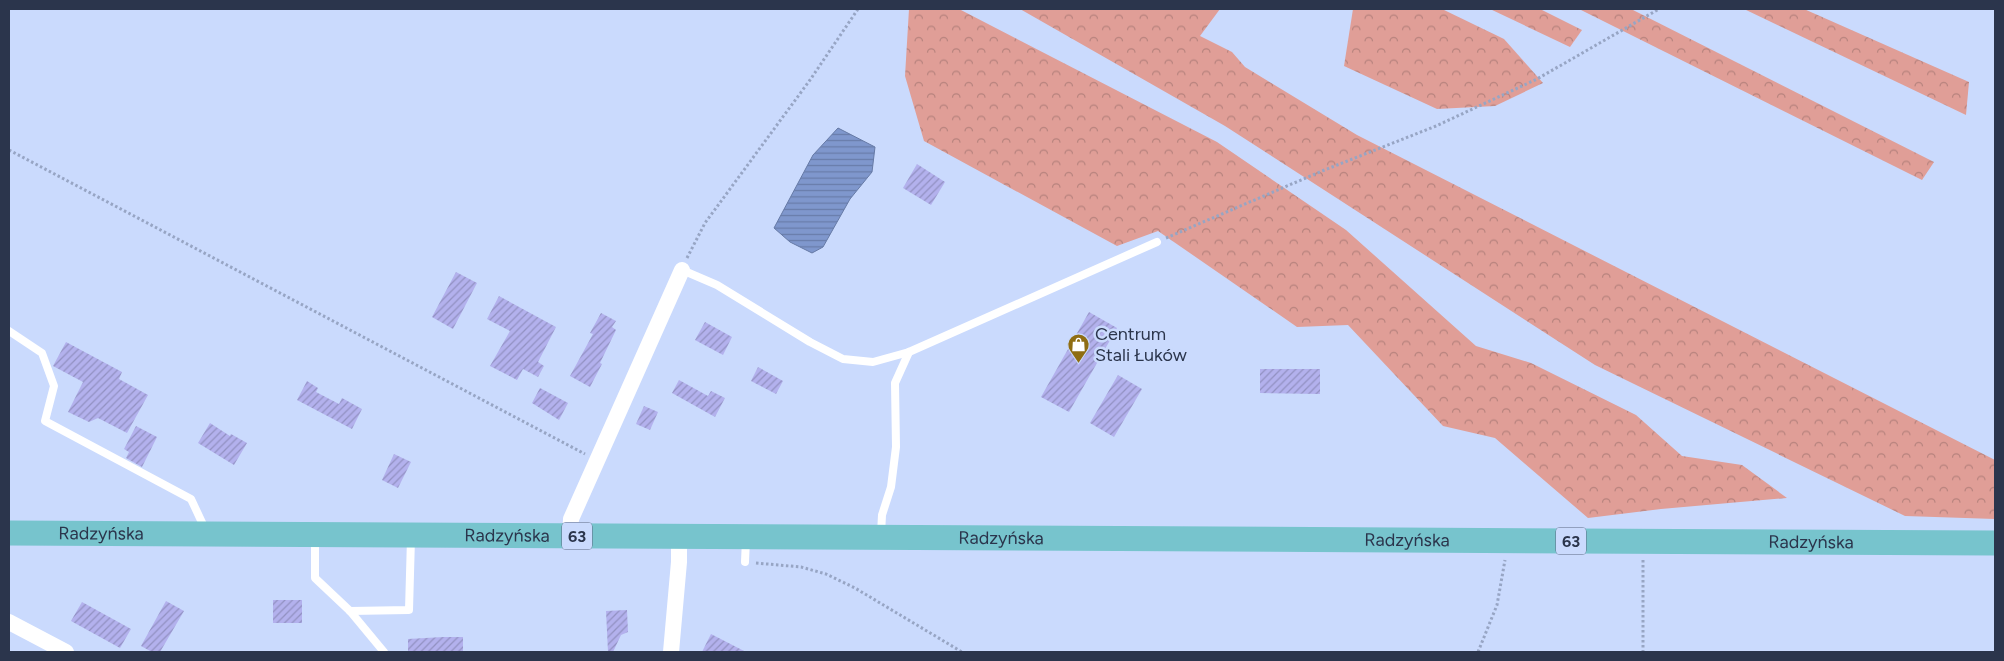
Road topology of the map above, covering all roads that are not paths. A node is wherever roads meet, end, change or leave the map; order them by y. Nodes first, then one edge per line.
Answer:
1 (1156, 242) road end
2 (682, 270) joint
3 (9, 331) edge
4 (909, 352) junction
5 (9, 533) edge
6 (208, 535) junction
7 (315, 535) junction
8 (411, 536) junction
9 (570, 536) junction
10 (679, 536) junction
11 (746, 537) junction
12 (880, 538) junction
13 (1995, 543) edge
14 (745, 562) road end
15 (350, 611) junction
16 (9, 622) edge
17 (66, 652) edge
18 (384, 652) edge
19 (671, 652) edge

1 - 4 lane
2 - 4 lane
2 - 9 street
3 - 6 lane
4 - 12 lane
5 - 6 main road, Radzyńska / 63
6 - 7 main road, Radzyńska / 63
7 - 8 main road, Radzyńska / 63
7 - 15 lane
8 - 9 main road, Radzyńska / 63
8 - 15 lane
9 - 10 main road, Radzyńska / 63
10 - 11 main road, Radzyńska / 63
10 - 19 street
11 - 12 main road, Radzyńska / 63
11 - 14 lane
12 - 13 main road, Radzyńska / 63
15 - 18 lane
16 - 17 street

